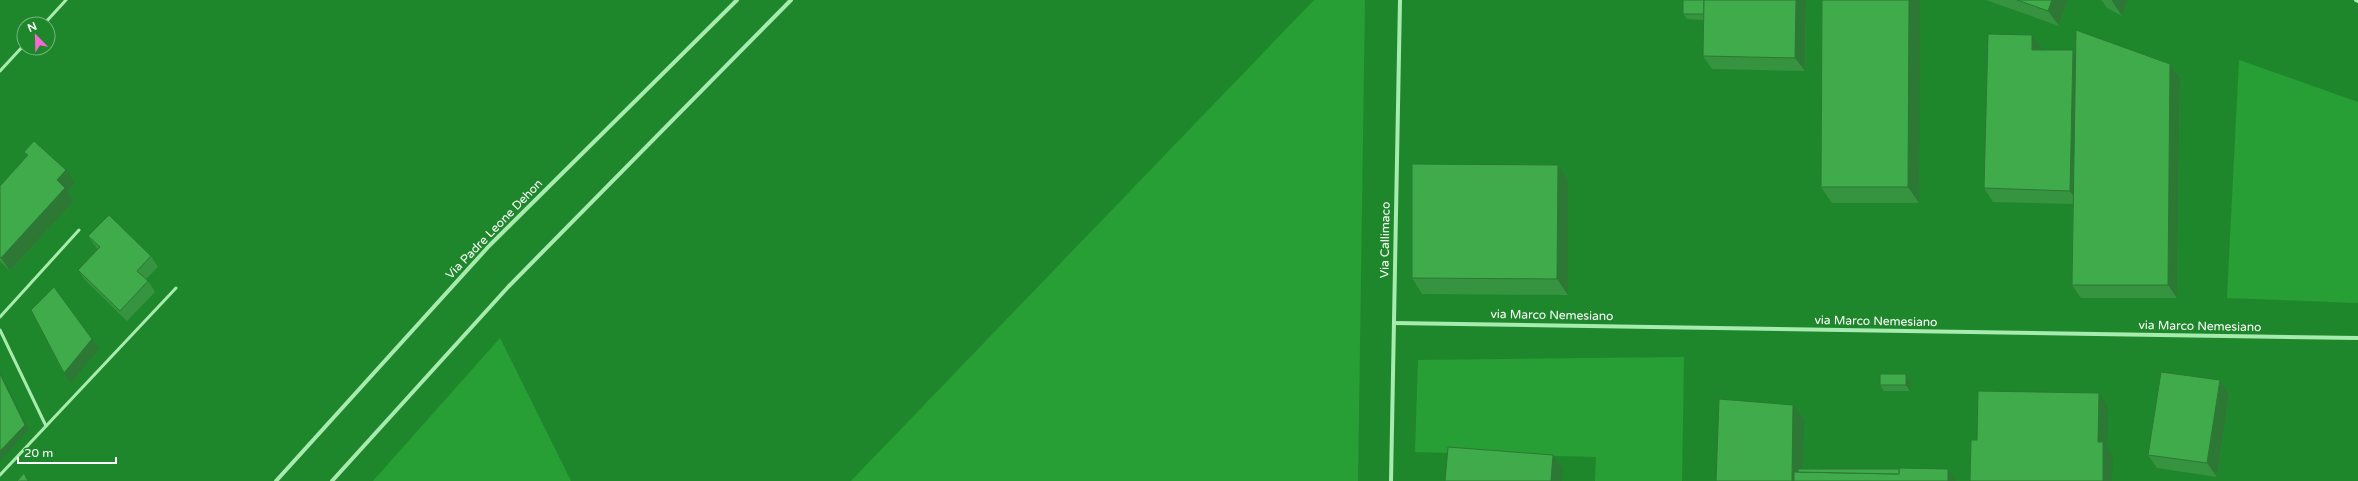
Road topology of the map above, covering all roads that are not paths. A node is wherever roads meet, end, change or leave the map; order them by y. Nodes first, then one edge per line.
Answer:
1 (66, 0) edge
2 (737, 0) edge
3 (791, 0) edge
4 (1400, 0) edge
5 (51, 16) edge
6 (16, 54) edge
7 (0, 71) edge
8 (79, 230) dead end
9 (176, 288) dead end
10 (0, 317) edge
11 (1394, 323) junction
12 (0, 330) edge
13 (2358, 338) edge
14 (46, 426) junction
15 (0, 475) edge
16 (276, 481) edge
17 (332, 481) edge
18 (1391, 481) edge

1 - 5 lane
2 - 16 street, Via Padre Leone Dehon
3 - 17 street
4 - 11 street, Via Callimaco
6 - 7 lane
8 - 10 lane
9 - 14 lane
11 - 13 street, via Marco Nemesiano
11 - 18 street, Via Callimaco
12 - 14 lane
14 - 15 lane

